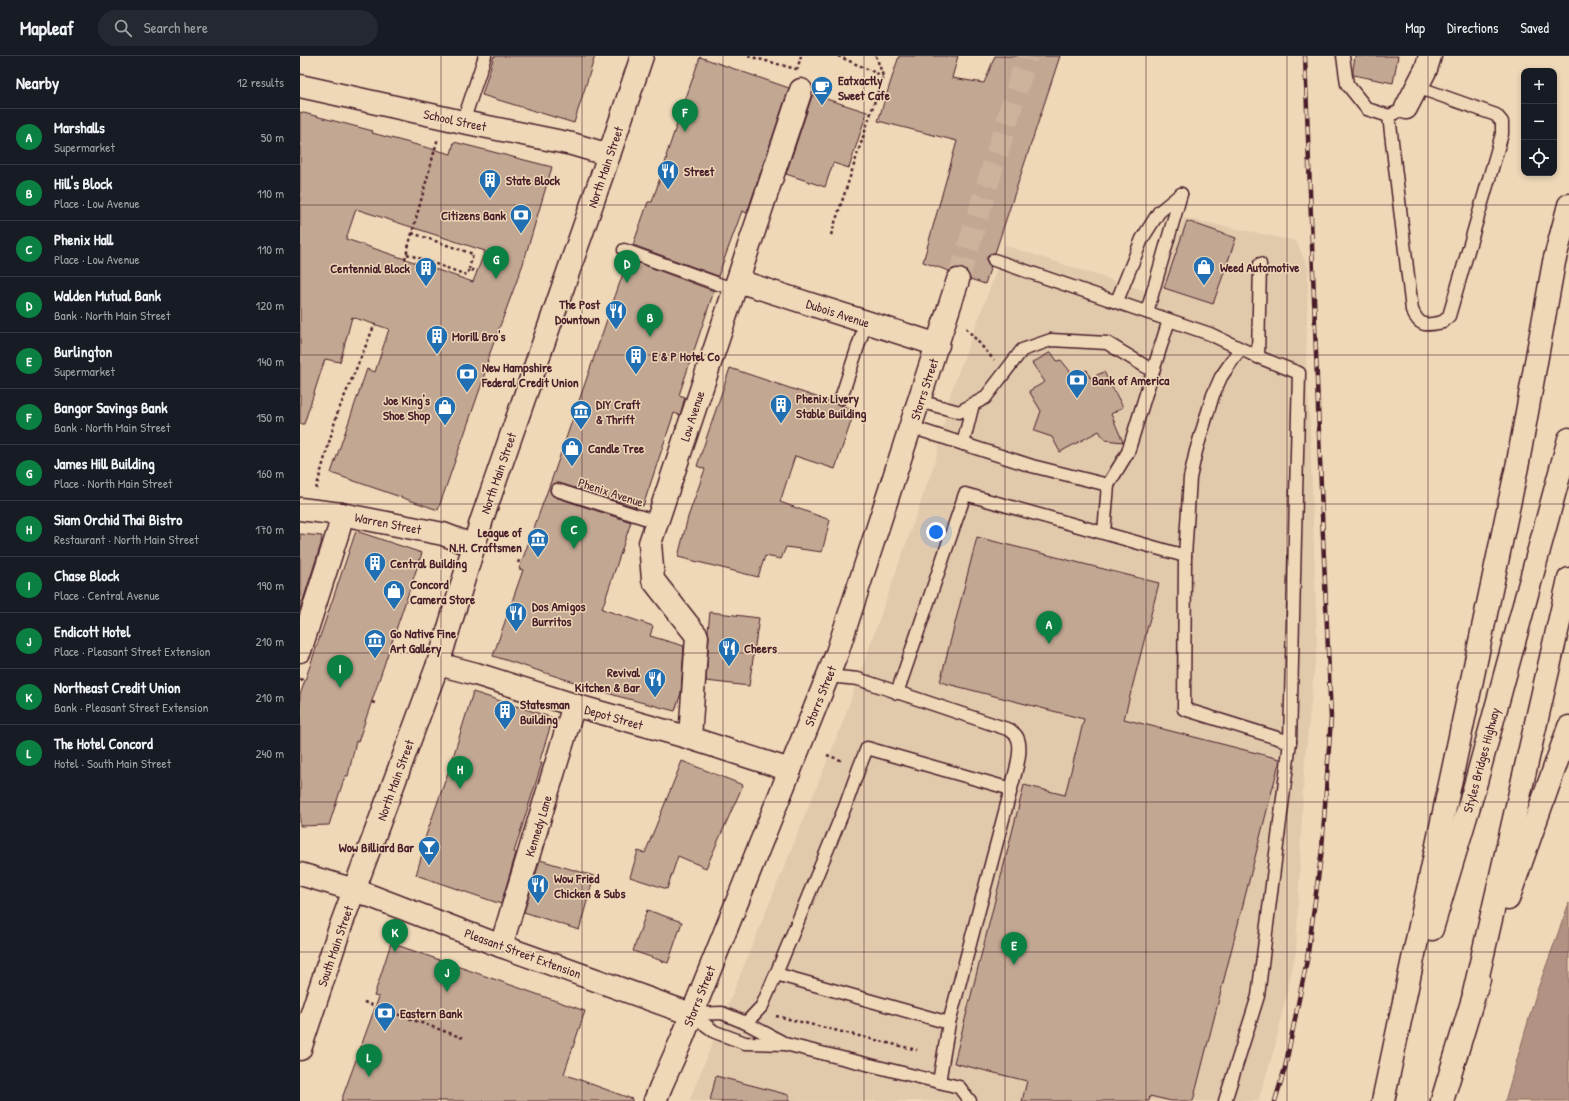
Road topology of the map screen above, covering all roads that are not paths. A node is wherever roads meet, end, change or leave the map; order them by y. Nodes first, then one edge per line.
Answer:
1 (484, 56) edge
2 (642, 56) edge
3 (1343, 56) edge
4 (1430, 56) edge
5 (300, 86) edge
6 (1417, 87) junction
7 (801, 90) dead end
8 (1398, 112) junction
9 (463, 122) junction
10 (609, 155) junction
11 (1569, 205) edge
12 (624, 250) dead end
13 (994, 260) dead end
14 (1260, 264) dead end
15 (958, 280) tunnel mouth
16 (736, 286) junction
17 (1117, 301) junction
18 (1147, 312) junction
19 (1169, 320) junction
20 (866, 322) junction
21 (938, 345) junction
22 (1240, 349) junction
23 (1258, 357) junction
24 (1153, 371) junction
25 (841, 398) dead end
26 (919, 401) junction
27 (973, 404) junction
28 (911, 427) junction
29 (1569, 439) edge
30 (963, 444) junction
31 (1108, 486) junction
32 (556, 490) dead end
33 (300, 510) edge
34 (341, 514) junction
35 (658, 522) junction
36 (1104, 532) junction
37 (474, 546) junction
38 (1185, 556) junction
39 (1569, 579) edge
40 (300, 651) edge
41 (438, 664) junction
42 (828, 676) junction
43 (897, 693) junction
44 (574, 706) junction
45 (1569, 727) edge
46 (690, 738) junction
47 (1290, 742) junction
48 (790, 770) junction
49 (1011, 789) junction
50 (300, 874) edge
51 (355, 890) junction
52 (501, 946) junction
53 (776, 974) junction
54 (1474, 993) junction
55 (691, 1014) junction
56 (746, 1023) junction
57 (949, 1023) junction
58 (785, 1044) junction
59 (300, 1049) edge
60 (1387, 1079) junction
61 (939, 1082) junction
62 (655, 1101) edge
63 (970, 1101) edge
64 (1225, 1101) edge
65 (1383, 1101) edge
66 (1442, 1101) edge

1 - 9 lane
2 - 10 main road, North Main Street
3 - 8 lane
4 - 6 main road
5 - 9 main road, School Street
6 - 8 main road
6 - 8 lane
7 - 16 main road, Low Avenue
9 - 10 main road, School Street
10 - 37 main road, North Main Street
11 - 60 main road
12 - 16 lane
13 - 17 lane
14 - 23 lane
15 - 21 main road, Storrs Street
16 - 20 main road, Dubois Avenue
16 - 35 main road, Low Avenue
17 - 18 lane
17 - 18 lane
18 - 19 lane
19 - 22 lane
19 - 24 lane
20 - 21 main road, Dubois Avenue
20 - 25 lane
21 - 26 main road, Storrs Street
22 - 23 lane
22 - 38 lane
23 - 47 lane
24 - 27 lane
24 - 31 lane
26 - 27 lane
26 - 28 main road, Storrs Street
27 - 30 lane
28 - 30 lane
28 - 42 main road, Storrs Street
29 - 60 main road, Styles Bridges Highway
30 - 31 lane
31 - 36 lane
32 - 35 lane, Phenix Avenue
33 - 34 main road, Warren Street
34 - 37 main road, Warren Street
34 - 40 main road
35 - 46 main road, Low Avenue
36 - 38 lane
36 - 43 lane
37 - 41 main road, North Main Street
38 - 47 lane
39 - 54 main road
41 - 44 main road, Depot Street
41 - 51 main road, North Main Street
42 - 43 lane
42 - 48 main road, Storrs Street
43 - 49 lane
44 - 46 main road, Depot Street
44 - 52 main road, Kennedy Lane
45 - 54 main road
46 - 48 main road, Depot Street
47 - 64 lane
48 - 55 main road, Storrs Street
49 - 53 lane
49 - 57 lane
50 - 51 main road, Pleasant Street Extension
51 - 52 main road, Pleasant Street Extension
51 - 59 main road, South Main Street
52 - 55 main road, Pleasant Street Extension
53 - 56 lane
53 - 57 lane
54 - 66 main road
55 - 56 lane
55 - 58 lane
55 - 62 main road, Storrs Street
56 - 58 lane
57 - 61 lane
58 - 61 lane
60 - 65 main road
61 - 63 lane

